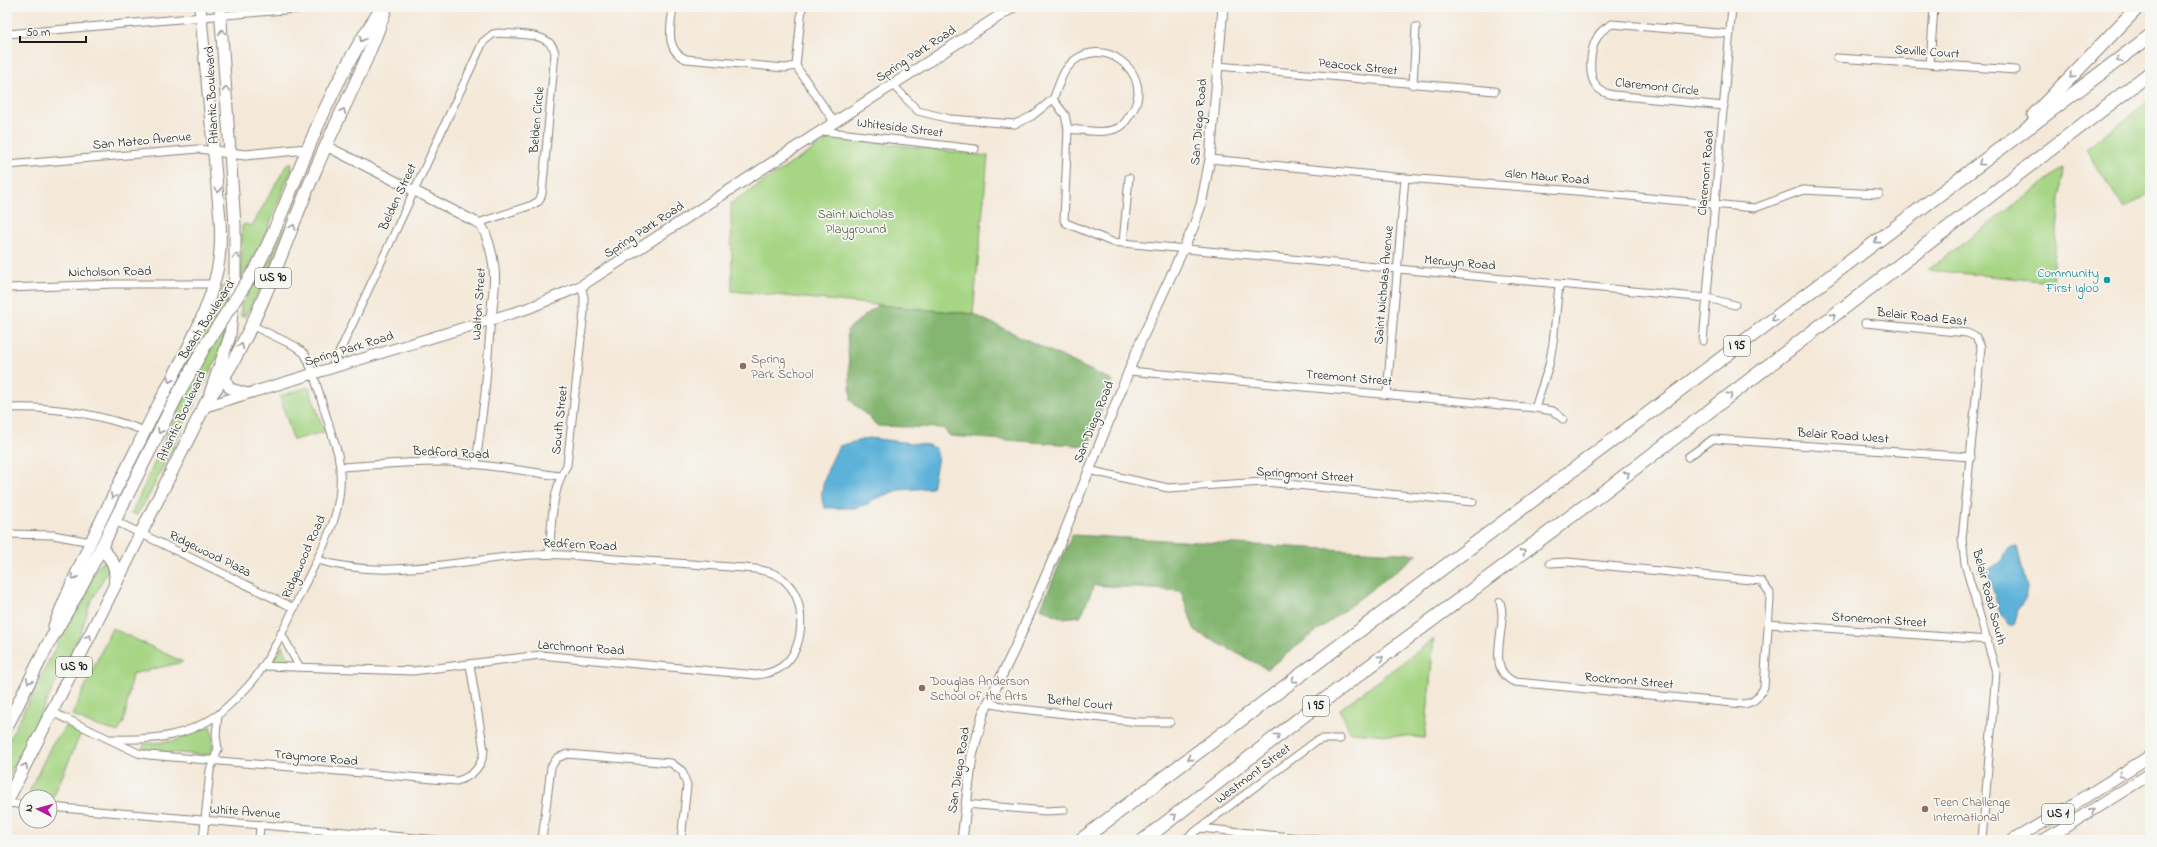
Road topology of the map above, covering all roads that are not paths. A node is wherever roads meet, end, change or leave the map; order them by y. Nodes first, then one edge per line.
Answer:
1 (319, 7) edge
2 (385, 7) edge
3 (673, 7) edge
4 (802, 7) edge
5 (1013, 7) edge
6 (1223, 7) edge
7 (1732, 7) edge
8 (1934, 7) edge
9 (2138, 7) edge
10 (220, 11) edge
11 (201, 12) edge
12 (1416, 27) dead end
13 (7, 34) edge
14 (1730, 34) junction
15 (2150, 36) edge
16 (487, 37) joint
17 (1837, 58) dead end
18 (1930, 64) junction
19 (796, 66) junction
20 (1218, 66) junction
21 (2016, 70) dead end
22 (2150, 73) edge
23 (892, 84) junction
24 (1412, 85) junction
25 (1495, 91) dead end
26 (1053, 99) junction
27 (1724, 106) junction
28 (835, 123) junction
29 (1068, 129) junction
30 (822, 131) junction
31 (326, 146) junction
32 (308, 149) junction
33 (975, 149) dead end
34 (1999, 149) junction
35 (214, 152) junction
36 (229, 154) junction
37 (1210, 159) junction
38 (7, 165) edge
39 (1129, 178) dead end
40 (1405, 178) junction
41 (415, 190) junction
42 (1879, 194) dead end
43 (1715, 204) junction
44 (478, 223) junction
45 (1123, 243) junction
46 (1183, 250) junction
47 (1397, 270) junction
48 (214, 284) junction
49 (1558, 285) junction
50 (581, 286) junction
51 (7, 288) edge
52 (1707, 298) junction
53 (1735, 305) dead end
54 (491, 318) junction
55 (1865, 323) dead end
56 (251, 325) junction
57 (1976, 338) joint
58 (1703, 341) dead end
59 (222, 359) junction
60 (332, 368) junction
61 (1129, 370) junction
62 (314, 373) junction
63 (225, 374) junction
64 (250, 393) junction
65 (1387, 394) junction
66 (205, 405) junction
67 (7, 408) edge
68 (1535, 408) junction
69 (1563, 420) dead end
70 (145, 430) junction
71 (1688, 457) dead end
72 (1971, 457) junction
73 (476, 464) junction
74 (341, 467) junction
75 (1088, 470) junction
76 (560, 476) junction
77 (1473, 502) dead end
78 (115, 521) junction
79 (141, 532) junction
80 (7, 534) edge
81 (96, 545) junction
82 (549, 554) junction
83 (318, 560) junction
84 (1550, 564) dead end
85 (114, 588) junction
86 (1500, 602) dead end
87 (294, 608) junction
88 (1769, 624) junction
89 (799, 630) joint
90 (282, 633) junction
91 (1988, 640) junction
92 (470, 665) junction
93 (263, 666) junction
94 (300, 666) junction
95 (987, 703) junction
96 (52, 712) junction
97 (218, 715) junction
98 (1170, 722) dead end
99 (7, 726) edge
100 (110, 739) junction
101 (1340, 739) dead end
102 (2150, 756) edge
103 (212, 762) junction
104 (2150, 774) edge
105 (2102, 787) junction
106 (2113, 799) junction
107 (7, 802) edge
108 (18, 804) edge
109 (966, 804) junction
110 (58, 808) edge
111 (1064, 810) dead end
112 (205, 821) junction
113 (260, 825) junction
114 (1200, 828) junction
115 (380, 838) edge
116 (203, 840) edge
117 (259, 840) edge
118 (439, 840) edge
119 (542, 840) edge
120 (681, 840) edge
121 (962, 840) edge
122 (1081, 840) edge
123 (1144, 840) edge
124 (1184, 840) edge
125 (1320, 840) edge
126 (1982, 840) edge
127 (2013, 840) edge
128 (2044, 840) edge

1 - 10 street
31 -> 2 highway, Beach Boulevard / US 90
2 -> 32 highway, Beach Boulevard / US 90
3 - 19 street
4 - 19 street
5 - 23 main road, Spring Park Road
6 - 20 street, San Diego Road
7 - 14 street, Claremont Road
8 - 18 street
9 -> 34 highway
10 - 11 street
36 -> 10 main road, Atlantic Boulevard
11 - 13 street
11 - 35 main road, Atlantic Boulevard
12 - 24 street
14 - 27 street, Claremont Road
14 - 27 street, Claremont Circle
15 -> 34 highway, I 95
16 - 41 street, Belden Street
16 - 44 street, Belden Circle
17 - 18 street, Seville Court
18 - 21 street, Seville Court
19 - 28 street
20 - 24 street, Peacock Street
20 - 37 street, San Diego Road
123 -> 22 highway, I 95
23 - 26 street, Whiteside Street
23 - 28 main road, Spring Park Road
24 - 25 street, Peacock Street
26 - 29 street
26 - 29 street
27 - 43 street, Claremont Road
28 - 30 main road, Spring Park Road
29 - 45 street
30 - 33 street, Whiteside Street
30 - 50 main road, Spring Park Road
31 - 32 main road, San Mateo Avenue
31 - 41 street
56 -> 31 highway, Beach Boulevard / US 90
32 - 36 street, San Mateo Avenue
32 -> 78 highway, Beach Boulevard / US 90, bridge
34 -> 122 highway, I 95
35 - 36 street, San Mateo Avenue
35 - 38 street, San Mateo Avenue
35 -> 48 main road, Atlantic Boulevard
59 -> 36 main road, Atlantic Boulevard
37 - 40 street, Glen Mawr Road
37 - 46 street, San Diego Road
39 - 45 street
40 - 43 street, Glen Mawr Road
40 - 47 street, Saint Nicholas Avenue
41 - 44 street
41 - 60 street, Belden Street
42 - 43 street, Glen Mawr Road
43 - 52 street, Claremont Road
44 - 54 street, Walton Street
45 - 46 street
46 - 47 street, Merwyn Road
46 - 61 street, San Diego Road
47 - 49 street, Merwyn Road
47 - 65 street, Saint Nicholas Avenue
48 - 51 street, Nicholson Road
48 -> 70 main road, Atlantic Boulevard
49 - 52 street, Merwyn Road
49 - 68 street
50 - 54 main road, Spring Park Road
50 - 76 street, South Street
52 - 53 street, Merwyn Road
52 - 58 street, Claremont Road
54 - 60 main road, Spring Park Road
54 - 73 street, Walton Street
55 - 57 street, Belair Road East
56 - 62 street, Ridgewood Road
63 -> 56 highway, Beach Boulevard / US 90
57 - 72 street, Belair Road South
59 - 63 highway
59 - 66 main road, Atlantic Boulevard
60 - 62 main road, Spring Park Road
61 - 65 street, Treemont Street
61 - 75 street, San Diego Road
62 - 64 main road, Spring Park Road
62 - 74 street, Ridgewood Road
63 - 64 main road, Spring Park Road
63 - 66 highway, Beach Boulevard / US 90
64 - 66 main road, Spring Park Road
65 - 68 street, Treemont Street
66 - 79 highway, Atlantic Boulevard / US 90
67 - 70 street
68 - 69 street, Treemont Street
70 -> 81 main road, Atlantic Boulevard
71 - 72 street, Belair Road West
72 - 91 street, Belair Road South
73 - 74 street, Bedford Road
73 - 76 street, Bedford Road
74 - 83 street, Ridgewood Road
75 - 77 street, Springmont Street
75 - 95 street, San Diego Road
76 - 82 street, South Street
78 - 79 street, Ridgewood Plaza
78 - 81 highway, Beach Boulevard / US 90
79 - 85 highway, Atlantic Boulevard / US 90
79 - 87 street, Ridgewood Plaza
80 - 81 street
81 - 85 highway
81 -> 99 highway, Beach Boulevard / US 90
82 - 83 street, Redfern Road
82 - 89 street, Redfern Road
83 - 87 street, Ridgewood Road
84 - 88 street
96 -> 85 highway, Atlantic Boulevard / US 90
86 - 88 street, Rockmont Street
87 - 90 street, Ridgewood Road
88 - 91 street, Stonemont Street
89 - 92 street, Larchmont Road
90 - 93 street, Ridgewood Road
90 - 94 street
91 - 126 street, Belair Road South
92 - 94 street, Larchmont Road
92 - 103 street, Traymore Road
93 - 94 street, Larchmont Road
93 - 97 street, Ridgewood Road
95 - 98 street, Bethel Court
95 - 109 street, San Diego Road
96 - 100 street, Traymore Road
107 -> 96 highway, Atlantic Boulevard / US 90
97 - 100 street, Ridgewood Road
97 - 103 street
100 - 103 street, Traymore Road
101 - 114 street, Westmont Street
102 -> 105 main road, US 1
103 - 112 street
104 - 106 main road, US 1
105 - 106 main road
105 - 127 main road, US 1
128 -> 106 main road, US 1
107 - 108 street
109 - 111 street
109 - 121 street, San Diego Road
110 - 112 street, White Avenue
112 - 113 street, White Avenue
112 - 116 street
113 - 115 street, White Avenue
113 - 117 street
114 - 124 street, Westmont Street
114 - 125 street
115 - 118 street, White Avenue
119 - 120 street

